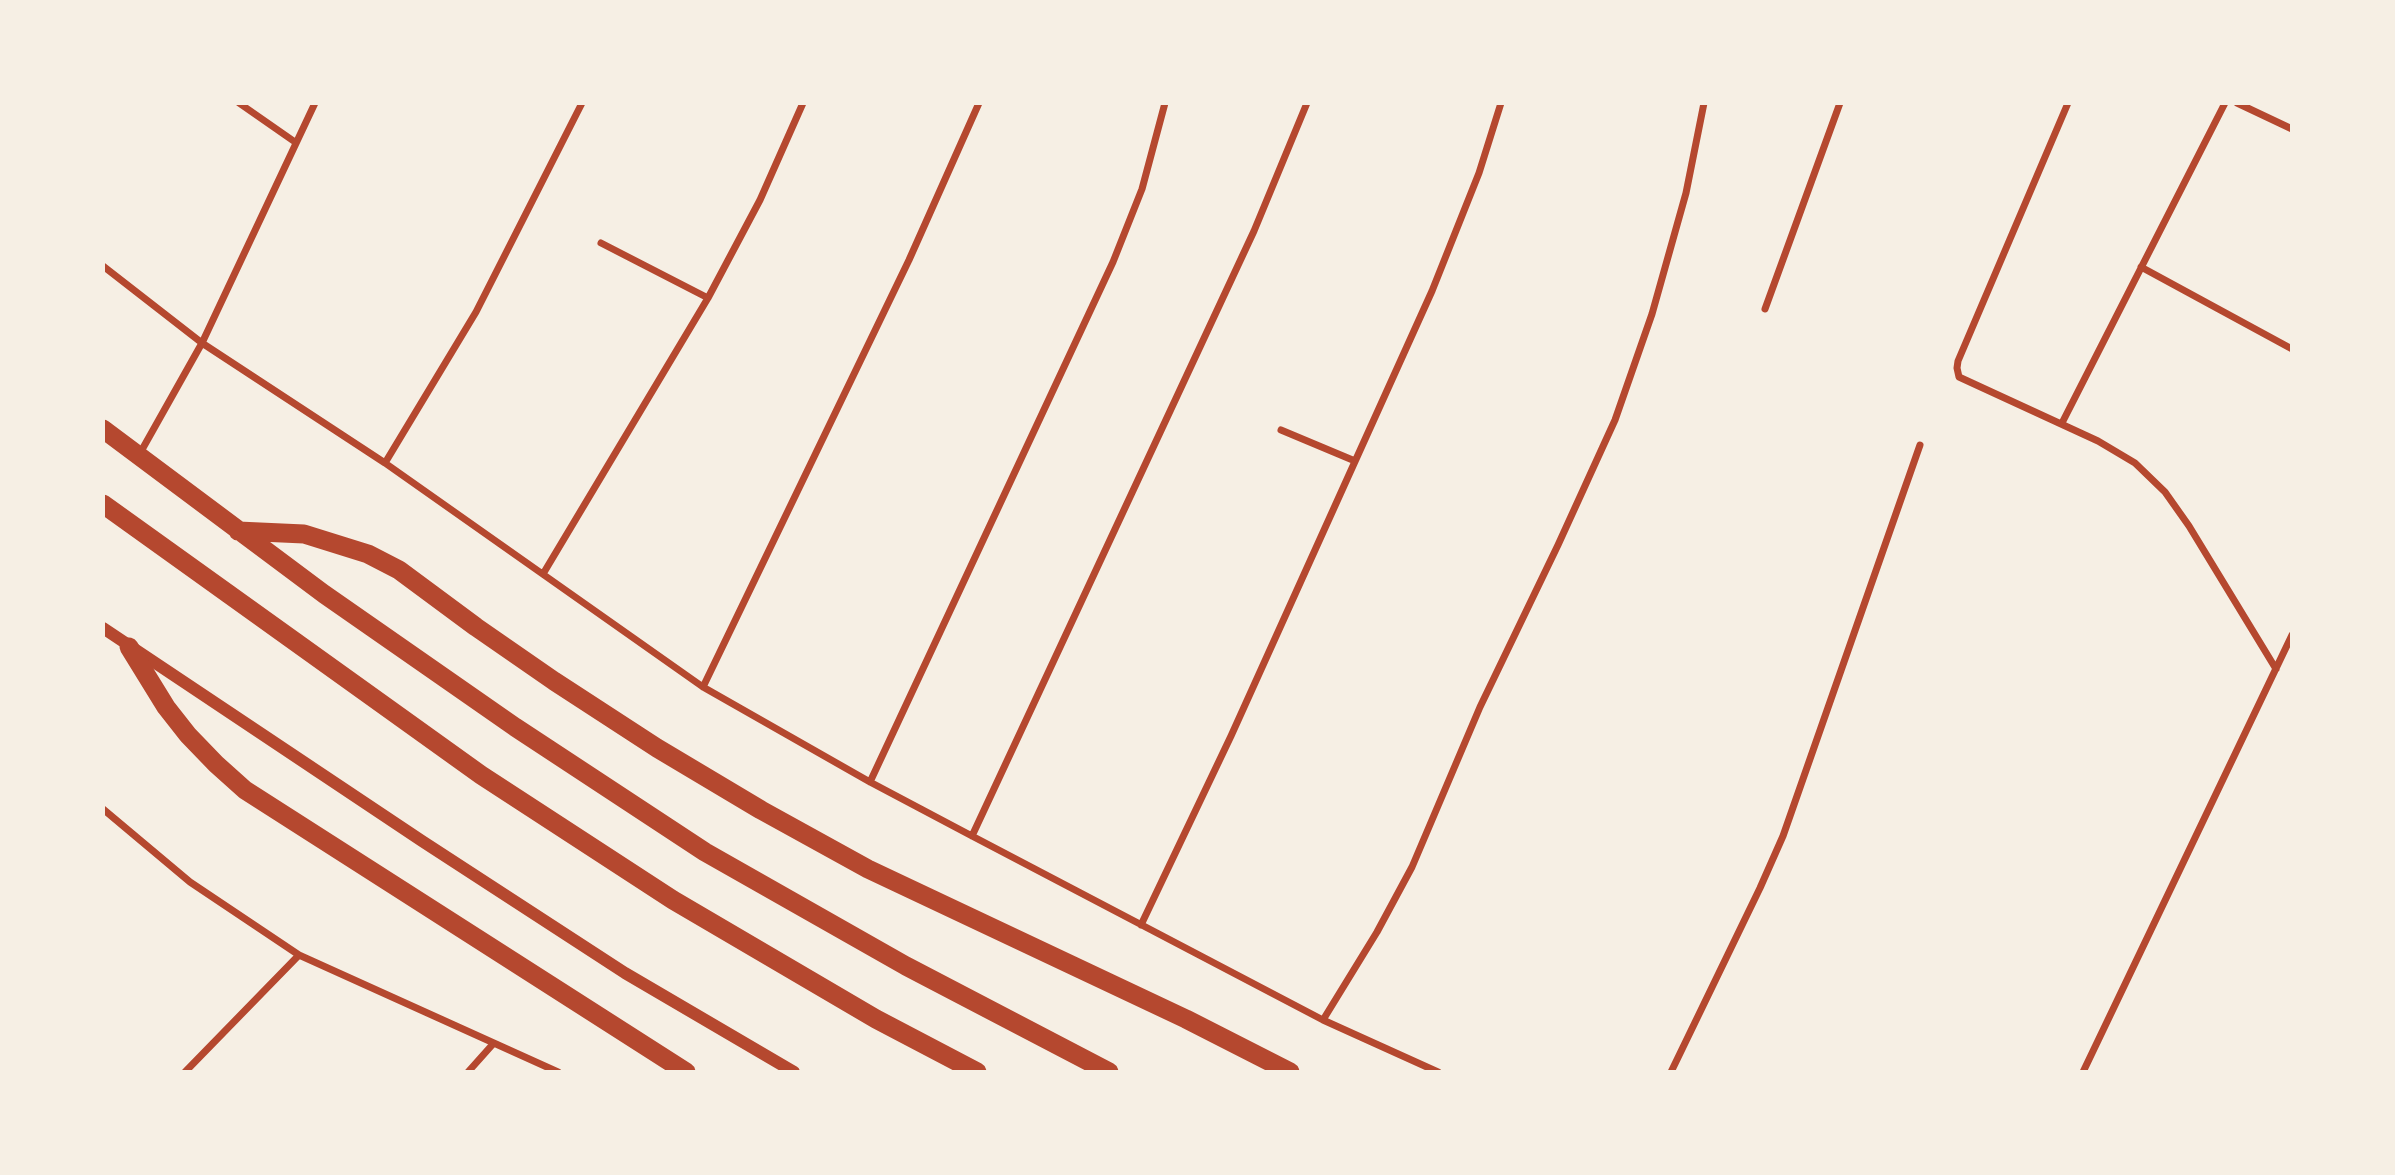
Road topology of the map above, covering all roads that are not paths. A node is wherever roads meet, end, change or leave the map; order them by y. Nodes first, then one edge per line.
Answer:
1 (239, 103) edge
2 (315, 103) edge
3 (582, 103) edge
4 (803, 103) edge
5 (979, 103) edge
6 (1165, 103) edge
7 (1307, 103) edge
8 (1501, 103) edge
9 (1703, 103) edge
10 (1840, 103) edge
11 (2068, 103) edge
12 (2225, 103) edge
13 (2237, 103) edge
14 (2292, 130) edge
15 (295, 142) junction
16 (601, 243) dead end
17 (103, 266) edge
18 (2141, 267) junction
19 (708, 298) junction
20 (1765, 309) dead end
21 (202, 343) junction
22 (2292, 349) edge
23 (2062, 423) junction
24 (103, 429) edge
25 (1281, 430) dead end
26 (1920, 444) dead end
27 (139, 456) junction
28 (1355, 461) junction
29 (385, 463) junction
30 (103, 504) edge
31 (238, 531) junction
32 (543, 574) junction
33 (103, 628) edge
34 (2292, 635) edge
35 (129, 647) junction
36 (2276, 669) junction
37 (703, 687) junction
38 (870, 782) junction
39 (103, 808) edge
40 (972, 836) junction
41 (1141, 925) junction
42 (299, 955) junction
43 (1323, 1020) junction
44 (493, 1044) junction
45 (185, 1072) edge
46 (468, 1072) edge
47 (558, 1072) edge
48 (686, 1072) edge
49 (794, 1072) edge
50 (977, 1072) edge
51 (1109, 1072) edge
52 (1290, 1072) edge
53 (1438, 1072) edge
54 (1671, 1072) edge
55 (2083, 1072) edge

1 - 15 street
2 - 15 street
3 - 29 street
4 - 19 street
5 - 37 street
6 - 38 street
7 - 40 street
8 - 28 street
9 - 43 street
10 - 20 street
11 - 23 street
12 - 18 street
13 - 14 street
15 - 21 street
16 - 19 street
17 - 21 street
18 - 22 street
18 - 23 street
19 - 32 street
21 - 27 street
21 - 29 street
23 - 36 street
24 - 27 highway
25 - 28 street
26 - 54 street
27 - 31 highway
28 - 41 street
29 - 32 street
30 - 50 highway
31 - 51 highway
31 - 52 highway
32 - 37 street
33 - 35 street
34 - 36 street
35 - 48 highway
35 - 49 street
36 - 55 street
37 - 38 street
38 - 40 street
39 - 42 street
40 - 41 street
41 - 43 street
42 - 44 street
42 - 45 street
43 - 53 street
44 - 46 street
44 - 47 street

